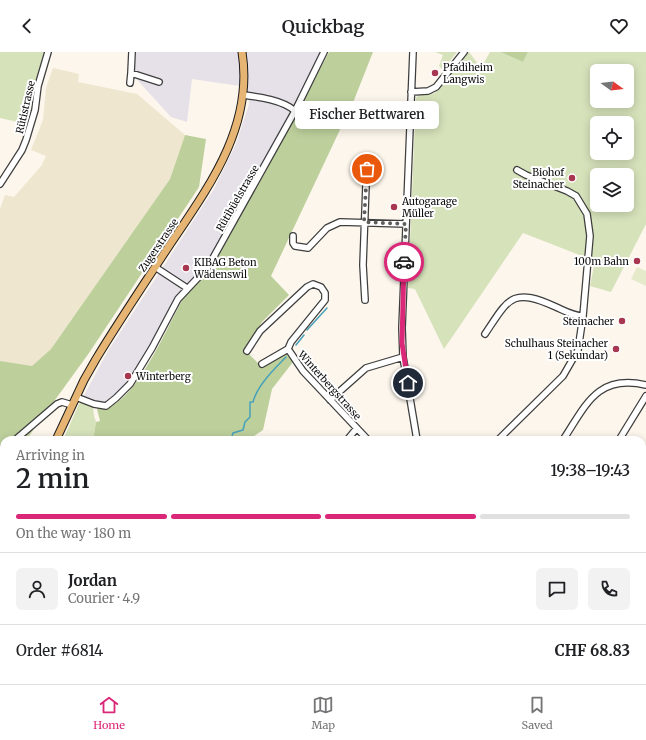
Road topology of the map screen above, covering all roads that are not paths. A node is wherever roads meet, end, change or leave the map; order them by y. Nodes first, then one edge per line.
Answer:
1 (48, 52) edge
2 (132, 52) edge
3 (242, 52) edge
4 (324, 52) edge
5 (413, 52) edge
6 (464, 52) edge
7 (131, 73) junction
8 (159, 82) dead end
9 (130, 83) dead end
10 (411, 92) junction
11 (243, 95) junction
12 (295, 111) junction
13 (367, 158) dead end
14 (517, 170) dead end
15 (0, 184) edge
16 (364, 222) junction
17 (406, 224) junction
18 (293, 236) dead end
19 (155, 267) junction
20 (187, 288) junction
21 (365, 300) dead end
22 (583, 316) junction
23 (485, 334) dead end
24 (288, 349) junction
25 (247, 351) dead end
26 (403, 357) junction
27 (262, 364) dead end
28 (646, 385) edge
29 (646, 396) edge
30 (76, 397) junction
31 (330, 400) junction
32 (72, 405) junction
33 (357, 428) junction
34 (20, 436) edge
35 (58, 436) edge
36 (350, 436) edge
37 (364, 436) edge
38 (416, 436) edge
39 (502, 436) edge
40 (566, 436) edge
41 (621, 436) edge

1 - 15 street, Rütistrasse
2 - 7 street
3 - 11 main road, Zugerstrasse
4 - 12 street, Rütibüelstrasse
5 - 10 street
6 - 10 street
7 - 8 street
7 - 9 street
10 - 17 street
11 - 12 street
11 - 19 main road, Zugerstrasse
12 - 20 street, Rütibüelstrasse
13 - 16 street
14 - 22 street
16 - 17 street
16 - 18 street
16 - 21 street
17 - 26 street
19 - 20 street
19 - 30 main road, Zugerstrasse
20 - 30 street, Rütibüelstrasse
22 - 23 street
22 - 39 street
24 - 25 street, Winterbergstrasse
24 - 27 street
24 - 31 street, Winterbergstrasse
26 - 31 street
26 - 38 street
28 - 40 street
29 - 41 street
30 - 32 main road, Zugerstrasse
31 - 33 street, Winterbergstrasse
32 - 34 street
32 - 35 main road, Zugerstrasse
33 - 36 street
33 - 37 street, Winterbergstrasse

